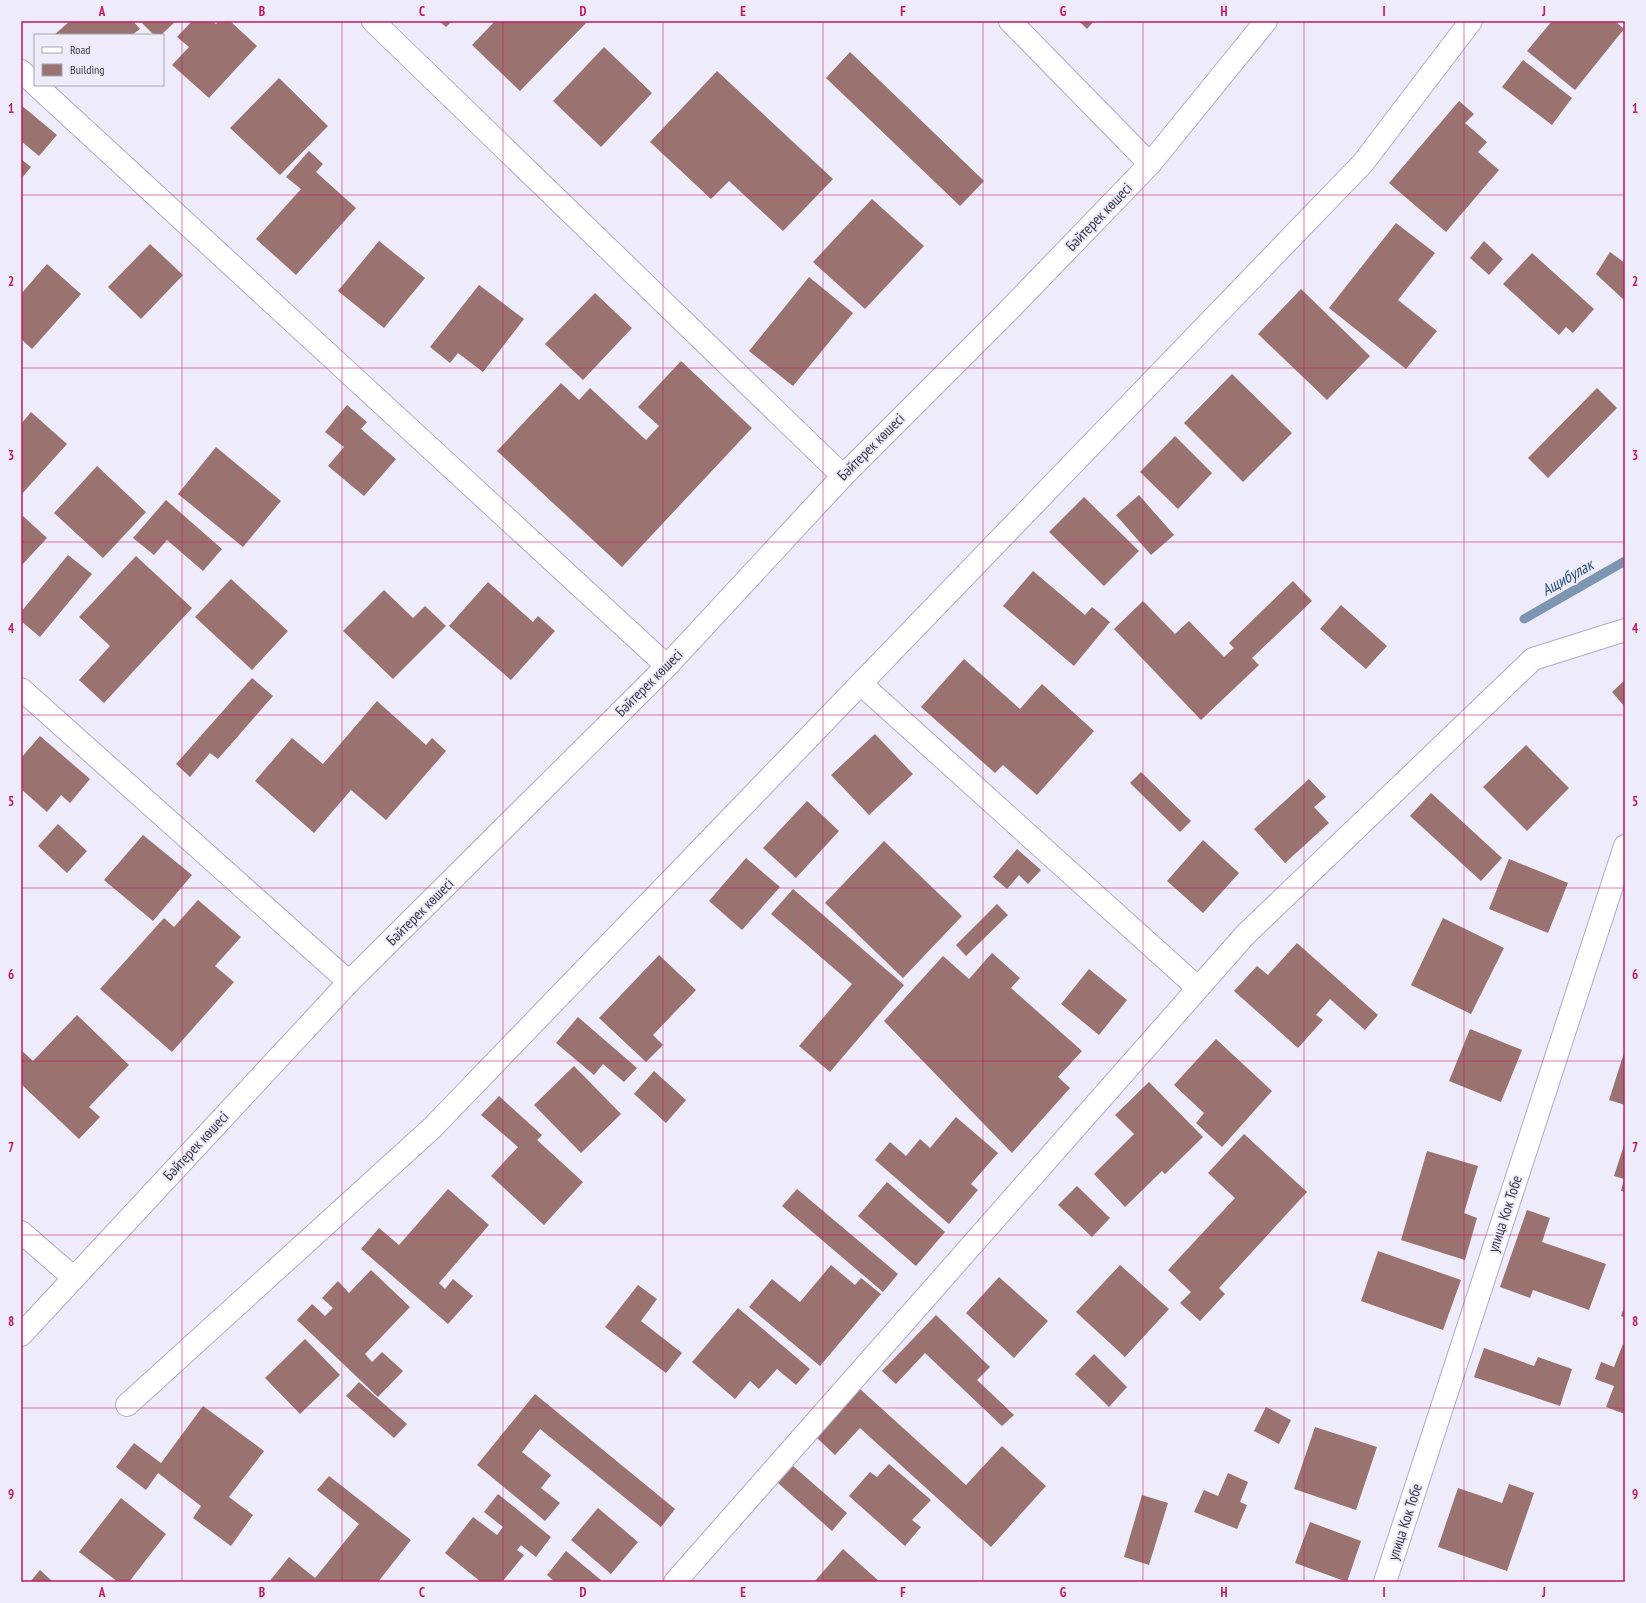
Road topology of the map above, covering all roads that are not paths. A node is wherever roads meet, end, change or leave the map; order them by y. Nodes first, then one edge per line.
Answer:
1 (373, 21) edge
2 (1010, 21) edge
3 (1266, 21) edge
4 (1471, 21) edge
5 (21, 71) edge
6 (34, 82) edge
7 (38, 86) edge
8 (1150, 164) junction
9 (843, 476) junction
10 (1625, 630) edge
11 (667, 666) junction
12 (861, 684) junction
13 (21, 689) edge
14 (1625, 846) edge
15 (349, 982) junction
16 (1198, 988) junction
17 (21, 1232) edge
18 (74, 1278) junction
19 (21, 1335) edge
20 (128, 1405) dead end
21 (675, 1582) edge
22 (1385, 1582) edge

1 - 9 street
2 - 8 street
3 - 8 street, Бәйтерек көшесі
4 - 12 street
5 - 6 street
7 - 11 street
8 - 9 street, Бәйтерек көшесі
9 - 11 street, Бәйтерек көшесі
10 - 16 street
11 - 15 street, Бәйтерек көшесі
12 - 16 street
12 - 20 street
13 - 15 street
14 - 22 street, улица Кок Тобе
15 - 18 street, Бәйтерек көшесі
16 - 21 street
17 - 18 street
18 - 19 street, Бәйтерек көшесі

